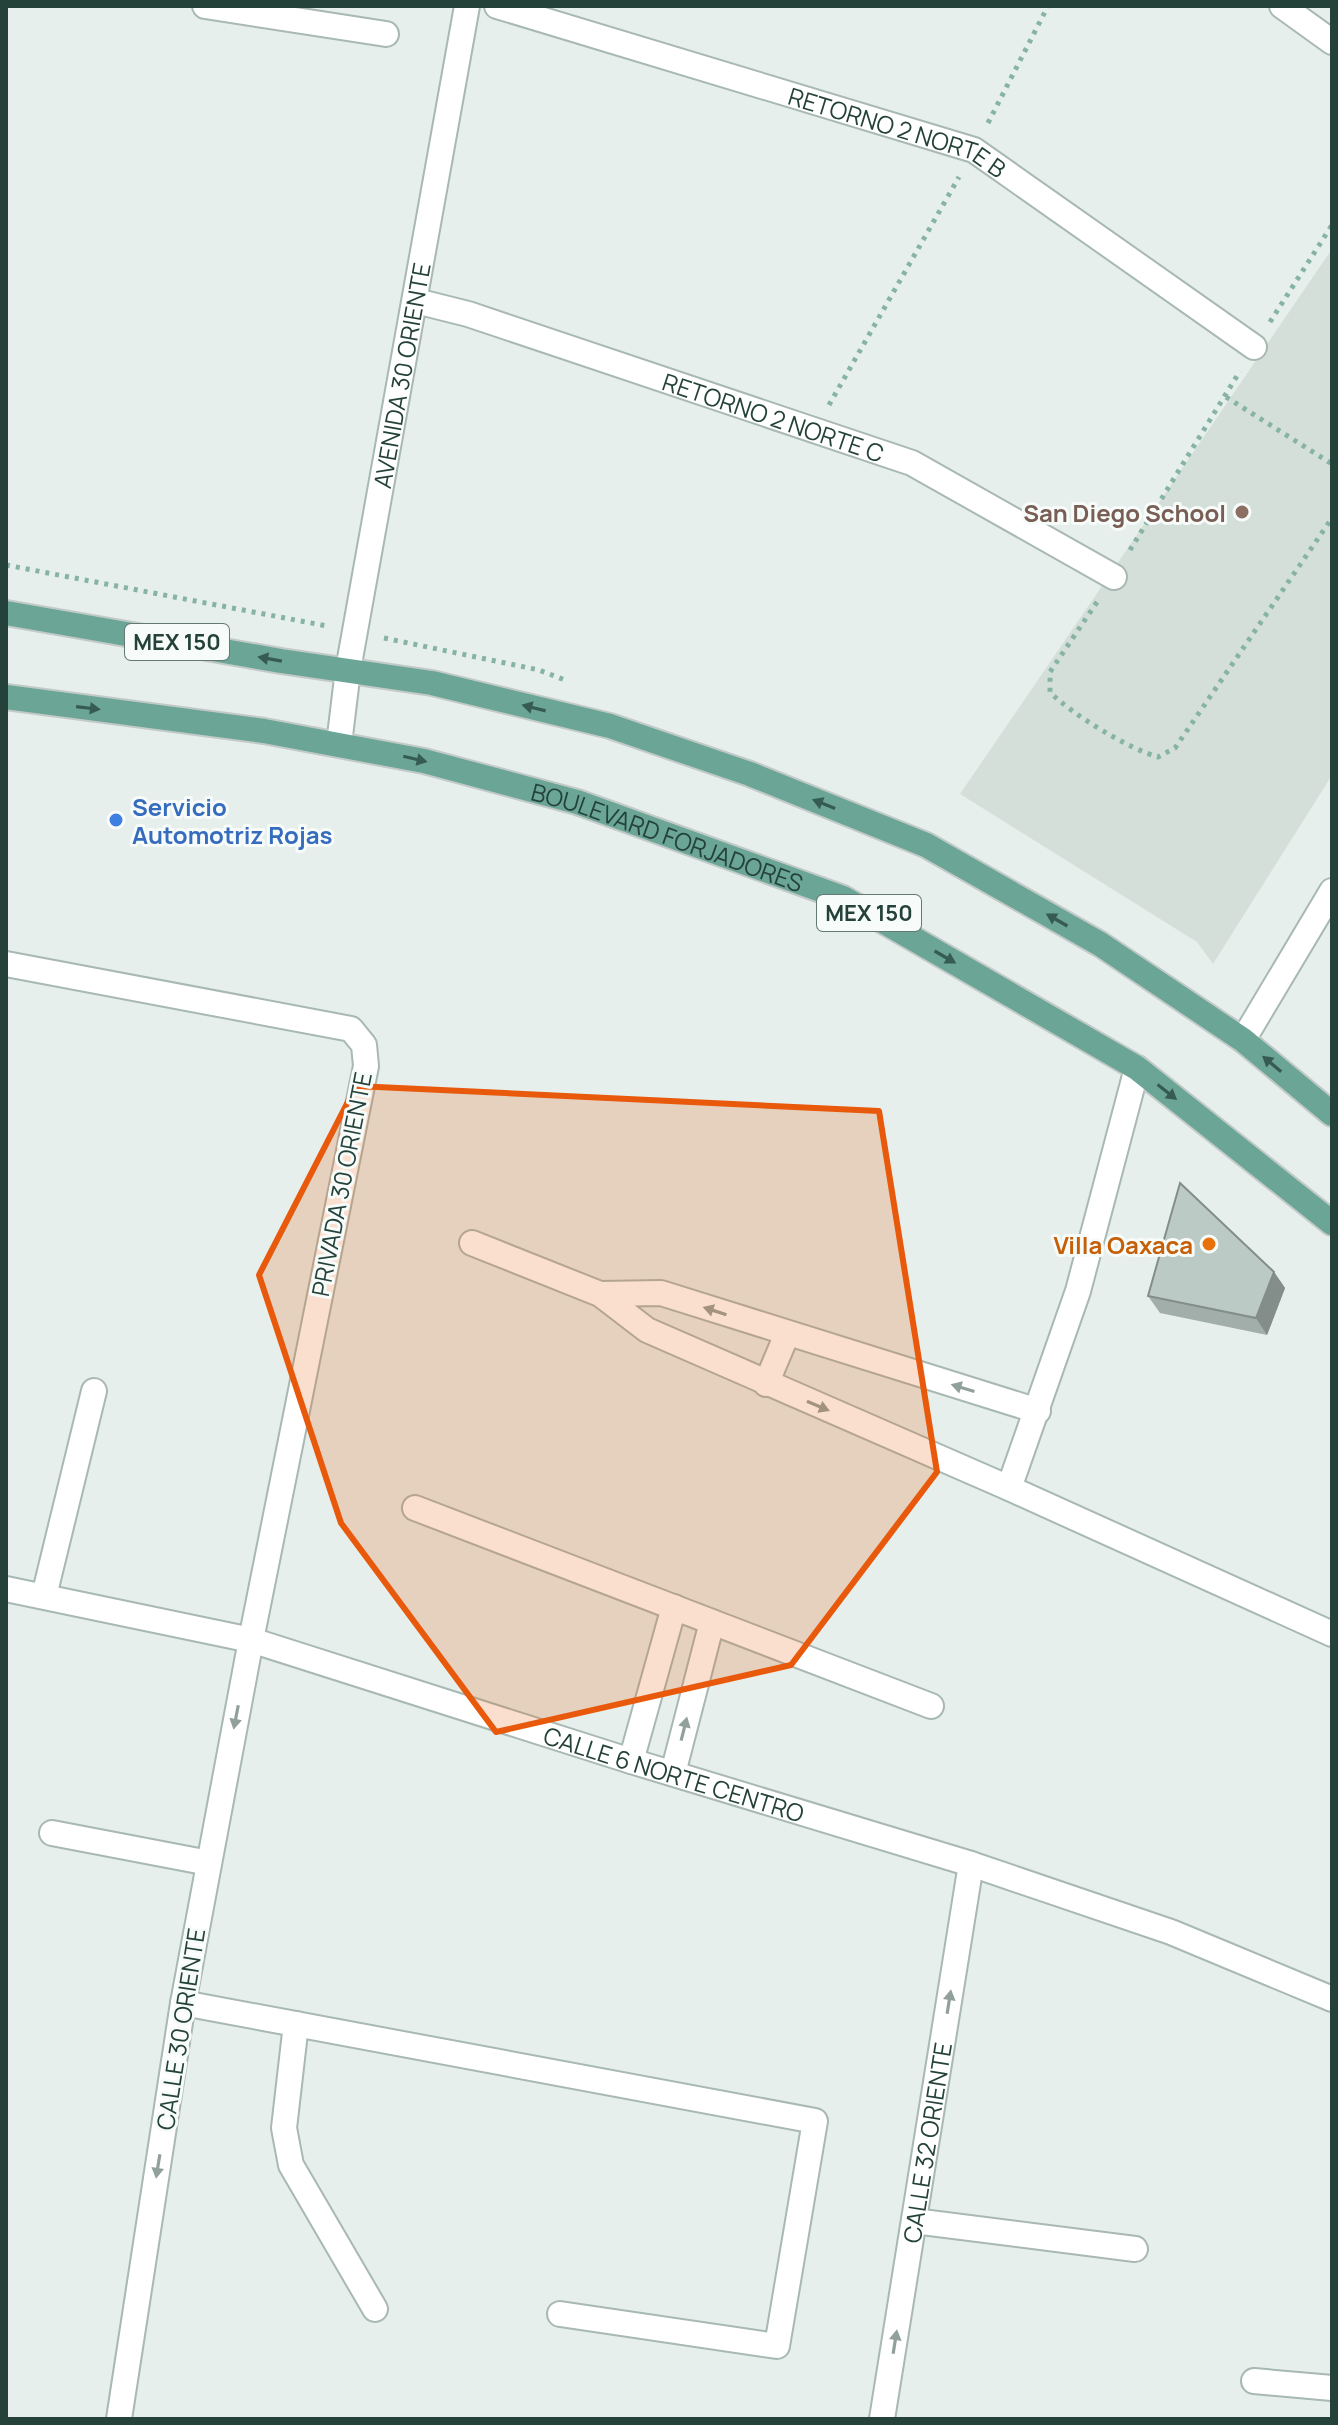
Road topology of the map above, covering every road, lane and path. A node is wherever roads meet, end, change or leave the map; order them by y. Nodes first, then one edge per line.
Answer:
1 (205, 6) edge
2 (467, 6) edge
3 (497, 6) edge
4 (1048, 6) edge
5 (1282, 6) edge
6 (386, 34) dead end
7 (1332, 42) edge
8 (974, 150) junction
9 (1332, 225) edge
10 (416, 301) junction
11 (1254, 347) junction
12 (1226, 397) junction
13 (816, 429) junction
14 (1332, 464) edge
15 (1332, 518) edge
16 (1114, 577) junction
17 (6, 613) edge
18 (348, 670) junction
19 (6, 697) edge
20 (339, 744) junction
21 (1332, 891) edge
22 (6, 964) edge
23 (1243, 1040) junction
24 (1137, 1068) junction
25 (1332, 1114) edge
26 (1332, 1223) edge
27 (472, 1243) dead end
28 (600, 1294) junction
29 (787, 1334) junction
30 (766, 1384) junction
31 (94, 1391) dead end
32 (1038, 1411) junction
33 (1009, 1488) junction
34 (415, 1508) dead end
35 (6, 1589) edge
36 (44, 1596) junction
37 (674, 1607) junction
38 (712, 1622) junction
39 (1332, 1634) edge
40 (251, 1640) junction
41 (931, 1706) dead end
42 (631, 1761) junction
43 (673, 1773) junction
44 (52, 1833) dead end
45 (209, 1863) junction
46 (971, 1864) junction
47 (1332, 1999) edge
48 (183, 2003) junction
49 (296, 2024) junction
50 (914, 2221) junction
51 (1135, 2249) dead end
52 (375, 2309) dead end
53 (560, 2314) dead end
54 (1254, 2381) dead end
55 (1332, 2388) edge
56 (119, 2419) edge
57 (882, 2419) edge

1 - 6 street
2 - 10 street, AVENIDA 30 ORIENTE
3 - 8 street, RETORNO 2 NORTE B
4 - 8 path
5 - 7 street
8 - 11 street, RETORNO 2 NORTE B
8 - 13 path
9 - 11 path
10 - 13 street, RETORNO 2 NORTE C
10 - 18 street, AVENIDA 30 ORIENTE
11 - 12 path
12 - 14 path
12 - 16 path
13 - 16 street, RETORNO 2 NORTE C
15 - 16 path
18 -> 17 main road, MEX 150
18 - 20 street, AVENIDA 30 ORIENTE
23 -> 18 main road, MEX 150
19 -> 20 main road, BOULEVARD FORJADORES / MEX 150
20 -> 24 main road, BOULEVARD FORJADORES / MEX 150
21 - 23 street
22 - 40 street, PRIVADA 30 ORIENTE
25 -> 23 main road, MEX 150
24 -> 26 main road, BOULEVARD FORJADORES / MEX 150
24 - 32 street
27 - 28 street
29 -> 28 street
28 - 30 street
29 - 30 street
32 -> 29 street
30 -> 33 street
31 - 36 street
32 - 33 street
33 - 39 street
34 - 37 street
35 - 36 street, CALLE 6 NORTE CENTRO
36 - 40 street, CALLE 6 NORTE CENTRO
37 - 38 street
37 - 42 street
38 - 41 street
43 -> 38 street
40 - 42 street, CALLE 6 NORTE CENTRO
40 -> 45 street, CALLE 30 ORIENTE
42 - 43 street, CALLE 6 NORTE CENTRO
43 - 46 street, CALLE 6 NORTE CENTRO
44 - 45 street
45 - 48 street, CALLE 30 ORIENTE
46 - 47 street, CALLE 6 NORTE CENTRO
50 -> 46 street, CALLE 32 ORIENTE
48 - 49 street
48 -> 56 street, CALLE 30 ORIENTE
49 - 52 street
49 - 53 street
50 - 51 street
57 -> 50 street, CALLE 32 ORIENTE
54 - 55 street

